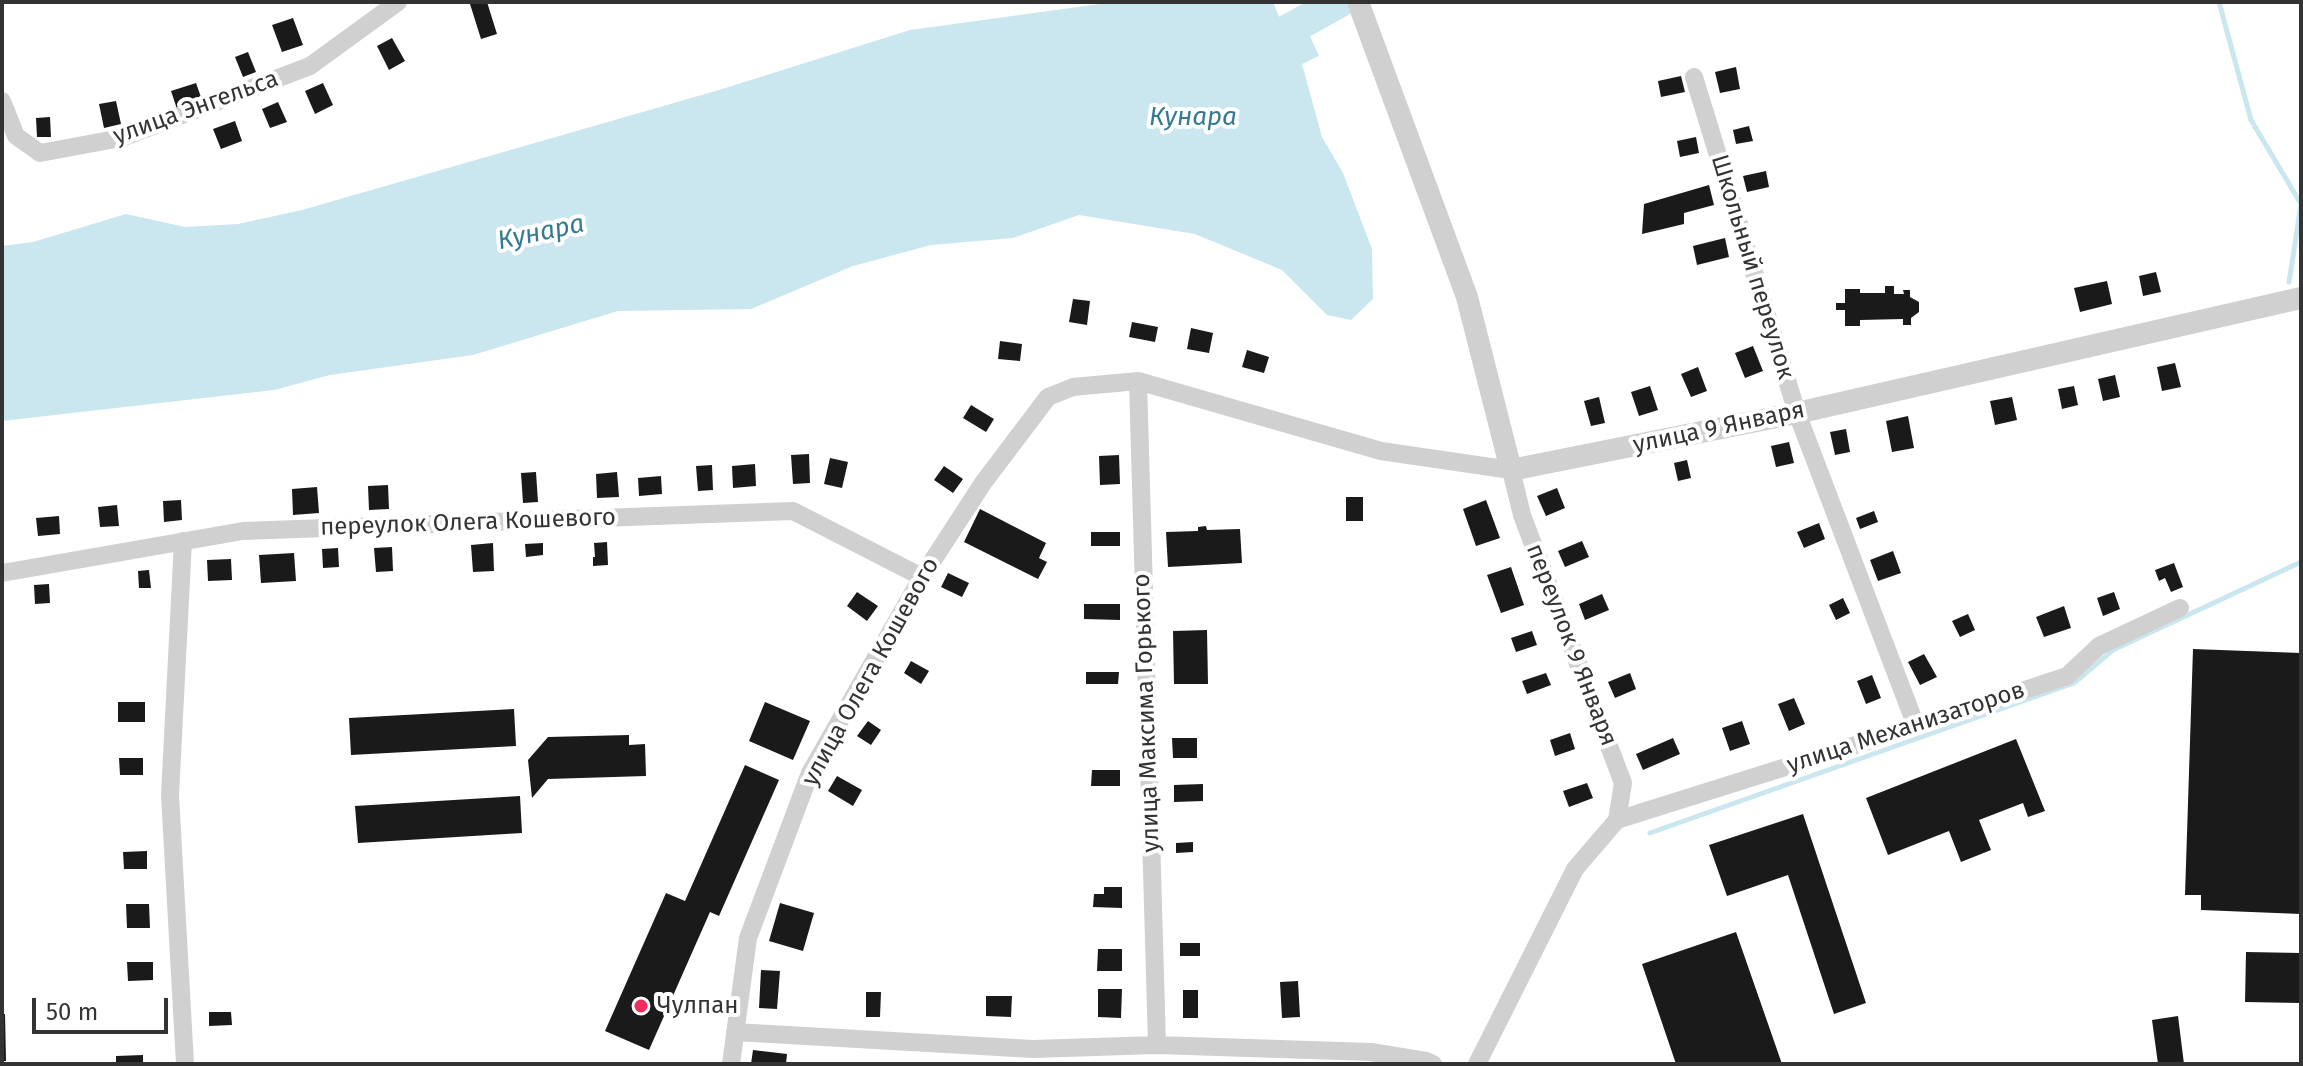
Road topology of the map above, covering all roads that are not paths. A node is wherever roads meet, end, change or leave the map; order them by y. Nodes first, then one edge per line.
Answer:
1 (398, 2) edge
2 (1358, 2) edge
3 (1694, 77) dead end
4 (2, 101) edge
5 (2301, 298) edge
6 (1138, 381) junction
7 (1797, 413) junction
8 (1511, 470) junction
9 (183, 541) junction
10 (2, 573) edge
11 (922, 577) junction
12 (2180, 608) dead end
13 (1916, 726) junction
14 (1617, 820) junction
15 (735, 1032) junction
16 (1157, 1045) junction
17 (1035, 1056) edge
18 (185, 1064) edge
19 (731, 1064) edge
20 (1433, 1064) edge
21 (1477, 1064) edge

1 - 4 street, улица Энгельса
2 - 8 street
3 - 7 street, Школьный переулок
5 - 7 street, улица 9 Января
6 - 8 street, улица 9 Января
6 - 11 street, улица Олега Кошевого
6 - 16 street, улица Максима Горького
7 - 8 street, улица 9 Января
7 - 13 street, Школьный переулок
8 - 14 street, переулок 9 Января
9 - 10 street, переулок Олега Кошевого
9 - 11 street, переулок Олега Кошевого
9 - 18 street
11 - 15 street, улица Олега Кошевого
12 - 13 street, улица Механизаторов
13 - 14 street, улица Механизаторов
14 - 21 street
15 - 17 street
15 - 19 street, улица Олега Кошевого
16 - 17 street
16 - 20 street

